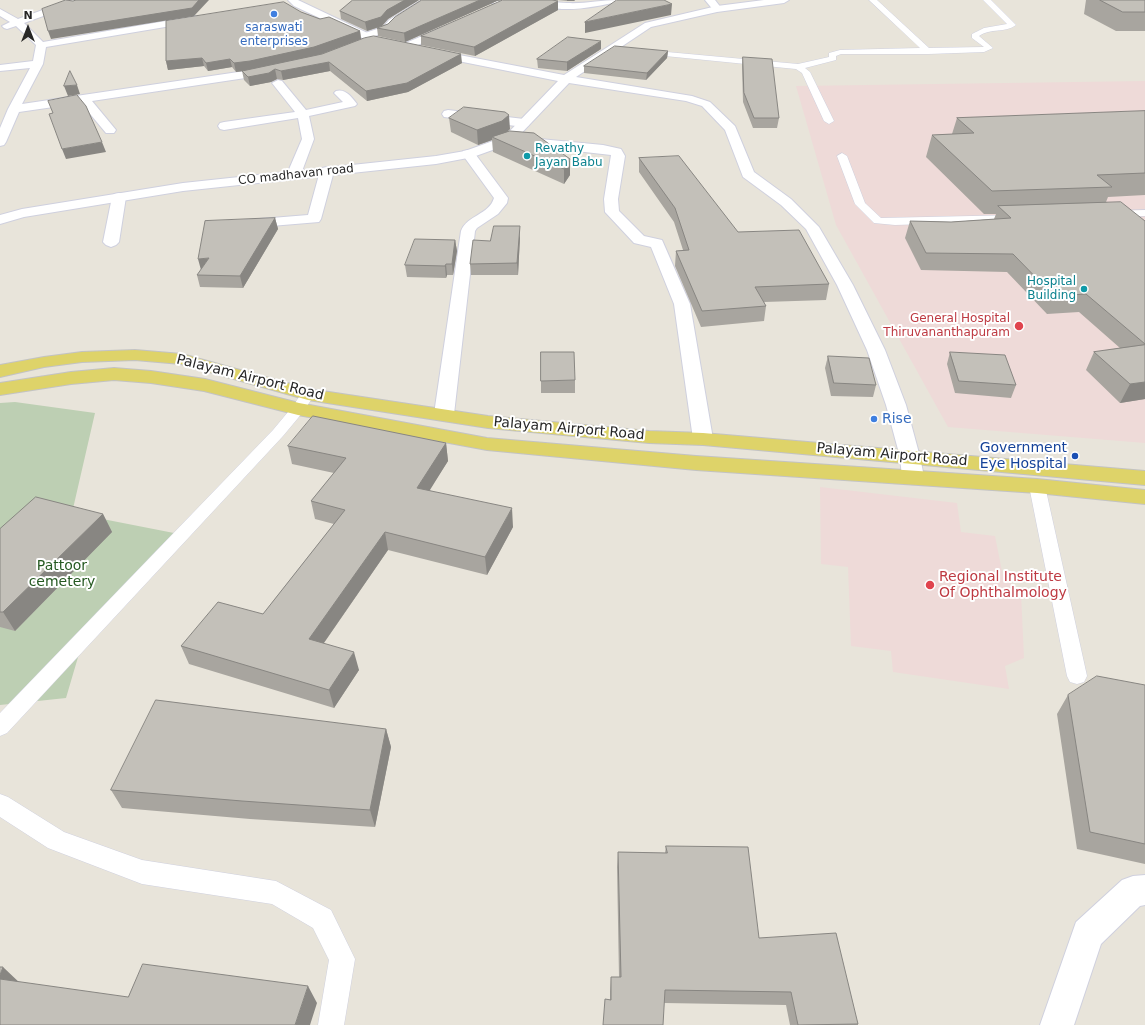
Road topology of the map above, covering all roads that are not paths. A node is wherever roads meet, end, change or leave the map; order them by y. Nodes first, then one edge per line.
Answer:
1 (79, 0) edge
2 (428, 0) edge
3 (486, 0) edge
4 (541, 0) edge
5 (613, 0) edge
6 (710, 0) edge
7 (784, 0) edge
8 (873, 0) edge
9 (987, 0) edge
10 (295, 2) edge
11 (516, 2) junction
12 (281, 6) edge
13 (717, 9) junction
14 (487, 10) edge
15 (0, 12) edge
16 (203, 18) edge
17 (17, 21) junction
18 (460, 22) edge
19 (0, 28) edge
20 (368, 40) junction
21 (41, 45) junction
22 (405, 47) junction
23 (637, 52) edge
24 (928, 52) junction
25 (38, 64) junction
26 (798, 66) junction
27 (0, 68) edge
28 (281, 68) edge
29 (566, 79) junction
30 (278, 83) edge
31 (340, 94) dead end
32 (83, 98) junction
33 (14, 109) junction
34 (303, 114) junction
35 (448, 114) dead end
36 (829, 121) dead end
37 (524, 123) junction
38 (224, 126) dead end
39 (110, 130) dead end
40 (508, 140) junction
41 (0, 142) edge
42 (468, 154) junction
43 (842, 156) dead end
44 (327, 171) junction
45 (294, 174) junction
46 (119, 197) junction
47 (1145, 213) edge
48 (1098, 214) edge
49 (1028, 217) edge
50 (0, 220) edge
51 (231, 225) edge
52 (111, 242) dead end
53 (0, 371) edge
54 (0, 389) edge
55 (303, 401) junction
56 (444, 414) junction
57 (703, 439) junction
58 (910, 457) junction
59 (913, 477) junction
60 (1145, 478) edge
61 (1037, 486) junction
62 (1145, 497) edge
63 (1077, 676) dead end
64 (0, 727) edge
65 (0, 804) edge
66 (1145, 890) edge
67 (331, 1025) edge
68 (1056, 1025) edge

1 - 17 street
2 - 20 street
3 - 11 street
4 - 5 street
4 - 11 street
6 - 13 street
7 - 13 street, CO madhavan road
8 - 24 lane
9 - 24 lane
10 - 12 street
10 - 20 street
11 - 14 street
13 - 29 street, CO madhavan road
15 - 17 street
16 - 21 street
17 - 19 street
17 - 21 street
18 - 22 street
20 - 22 street
21 - 25 street
22 - 29 street
23 - 26 lane
24 - 26 lane
25 - 27 street
25 - 33 street
26 - 36 lane
28 - 32 street
29 - 37 street, CO madhavan road
29 - 58 street
30 - 34 street
31 - 34 street
32 - 33 street
32 - 39 street
33 - 41 street
34 - 38 street
34 - 45 street
35 - 37 street
37 - 40 street, CO madhavan road
40 - 42 street, CO madhavan road
40 - 57 street
42 - 44 street, CO madhavan road
42 - 56 street
43 - 49 lane
44 - 45 street, CO madhavan road
44 - 51 street
45 - 46 street, CO madhavan road
46 - 50 street, CO madhavan road
46 - 52 street
47 - 48 lane
53 - 55 main road, Palayam Airport Road
54 - 55 main road, Palayam Airport Road
55 - 56 main road, Palayam Airport Road
55 - 59 main road, Palayam Airport Road
55 - 64 lane
56 - 57 main road, Palayam Airport Road
57 - 58 main road, Palayam Airport Road
58 - 59 street
58 - 60 main road, Palayam Airport Road
59 - 61 main road, Palayam Airport Road
61 - 62 main road, Palayam Airport Road
61 - 63 lane
65 - 67 lane
66 - 68 street

